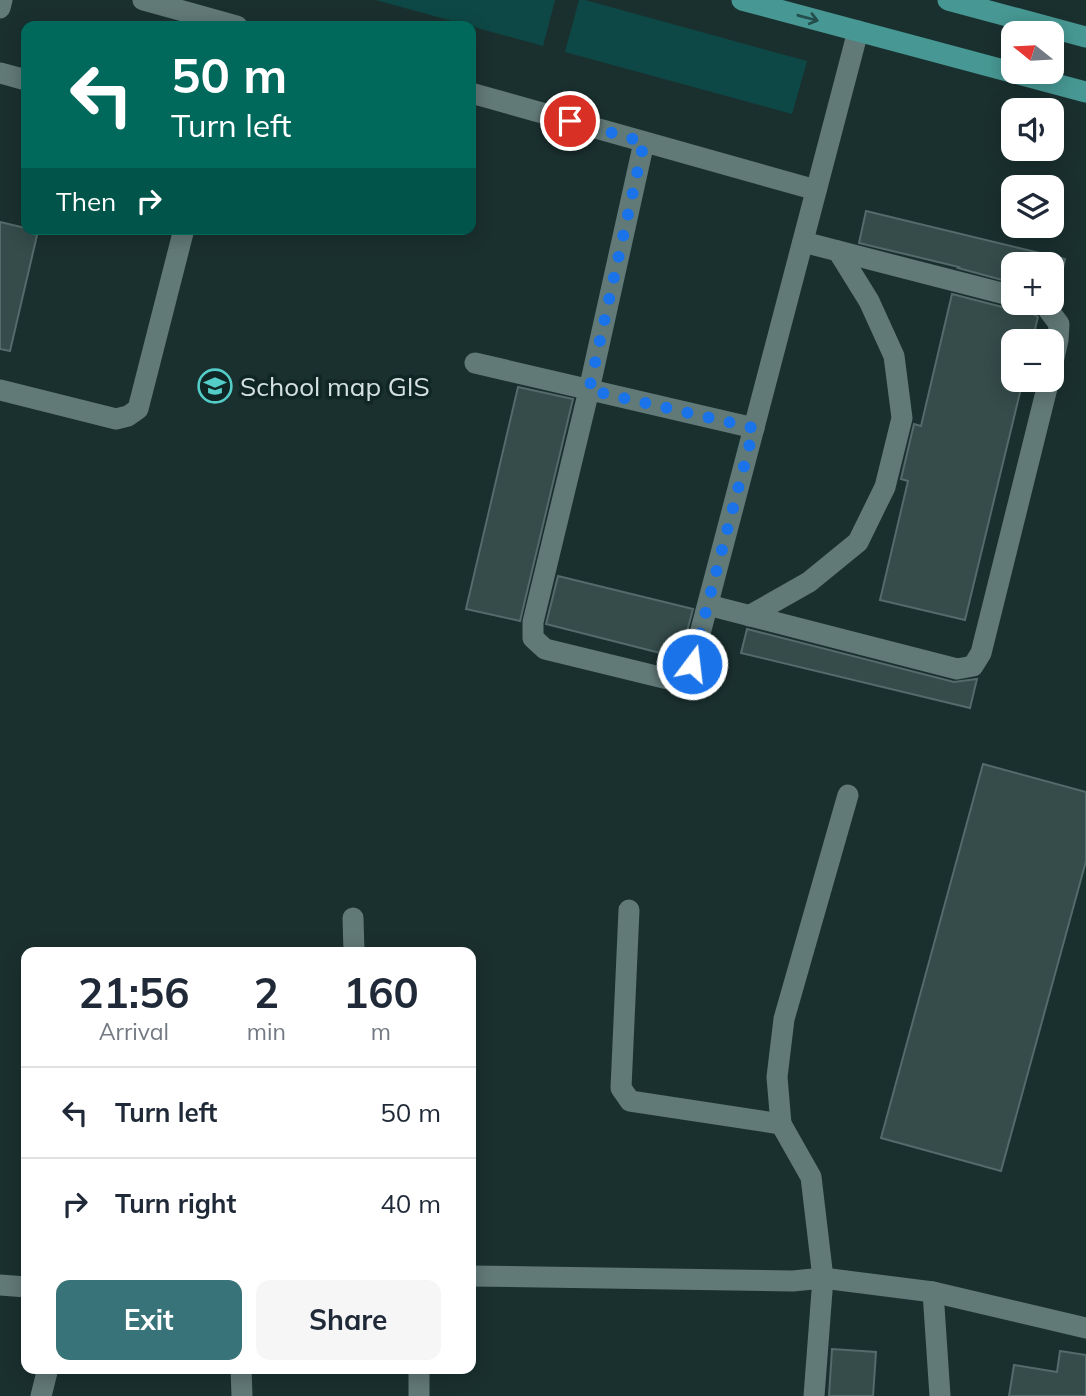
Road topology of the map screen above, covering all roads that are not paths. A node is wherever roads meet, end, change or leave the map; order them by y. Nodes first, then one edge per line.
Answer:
1 (2, 0) edge
2 (142, 0) edge
3 (742, 0) edge
4 (960, 2) edge
5 (0, 8) edge
6 (217, 21) edge
7 (858, 31) junction
8 (1086, 37) edge
9 (0, 73) edge
10 (21, 79) edge
11 (1086, 92) edge
12 (476, 94) edge
13 (644, 142) junction
14 (816, 190) junction
15 (182, 235) edge
16 (803, 242) junction
17 (838, 250) junction
18 (1001, 293) edge
19 (475, 363) dead end
20 (0, 390) edge
21 (589, 390) junction
22 (1046, 392) edge
23 (754, 428) junction
24 (708, 605) junction
25 (749, 616) junction
26 (848, 795) dead end
27 (629, 910) dead end
28 (353, 918) dead end
29 (354, 947) edge
30 (781, 1124) junction
31 (476, 1276) edge
32 (823, 1278) junction
33 (0, 1285) edge
34 (21, 1287) edge
35 (933, 1292) junction
36 (1086, 1328) edge
37 (46, 1374) edge
38 (241, 1374) edge
39 (419, 1374) edge
40 (41, 1396) edge
41 (242, 1396) edge
42 (419, 1396) edge
43 (814, 1396) edge
44 (940, 1396) edge

1 - 5 street
2 - 6 street
3 -> 7 main road
4 - 8 main road
7 - 11 main road
7 - 14 street
9 - 10 street
12 - 13 street
13 - 14 street
13 - 21 street
14 - 16 street
15 - 20 street
16 - 17 street
16 - 23 street
17 - 18 street
17 - 25 street
19 - 21 street
21 - 23 street
21 - 24 street
22 - 25 street
23 - 24 street
24 - 25 street
26 - 30 street
27 - 30 street
28 - 29 street
30 - 32 street
31 - 32 street
32 - 35 street
32 - 43 street
33 - 34 street
35 - 36 street
35 - 44 street
37 - 40 street
38 - 41 street
39 - 42 street

